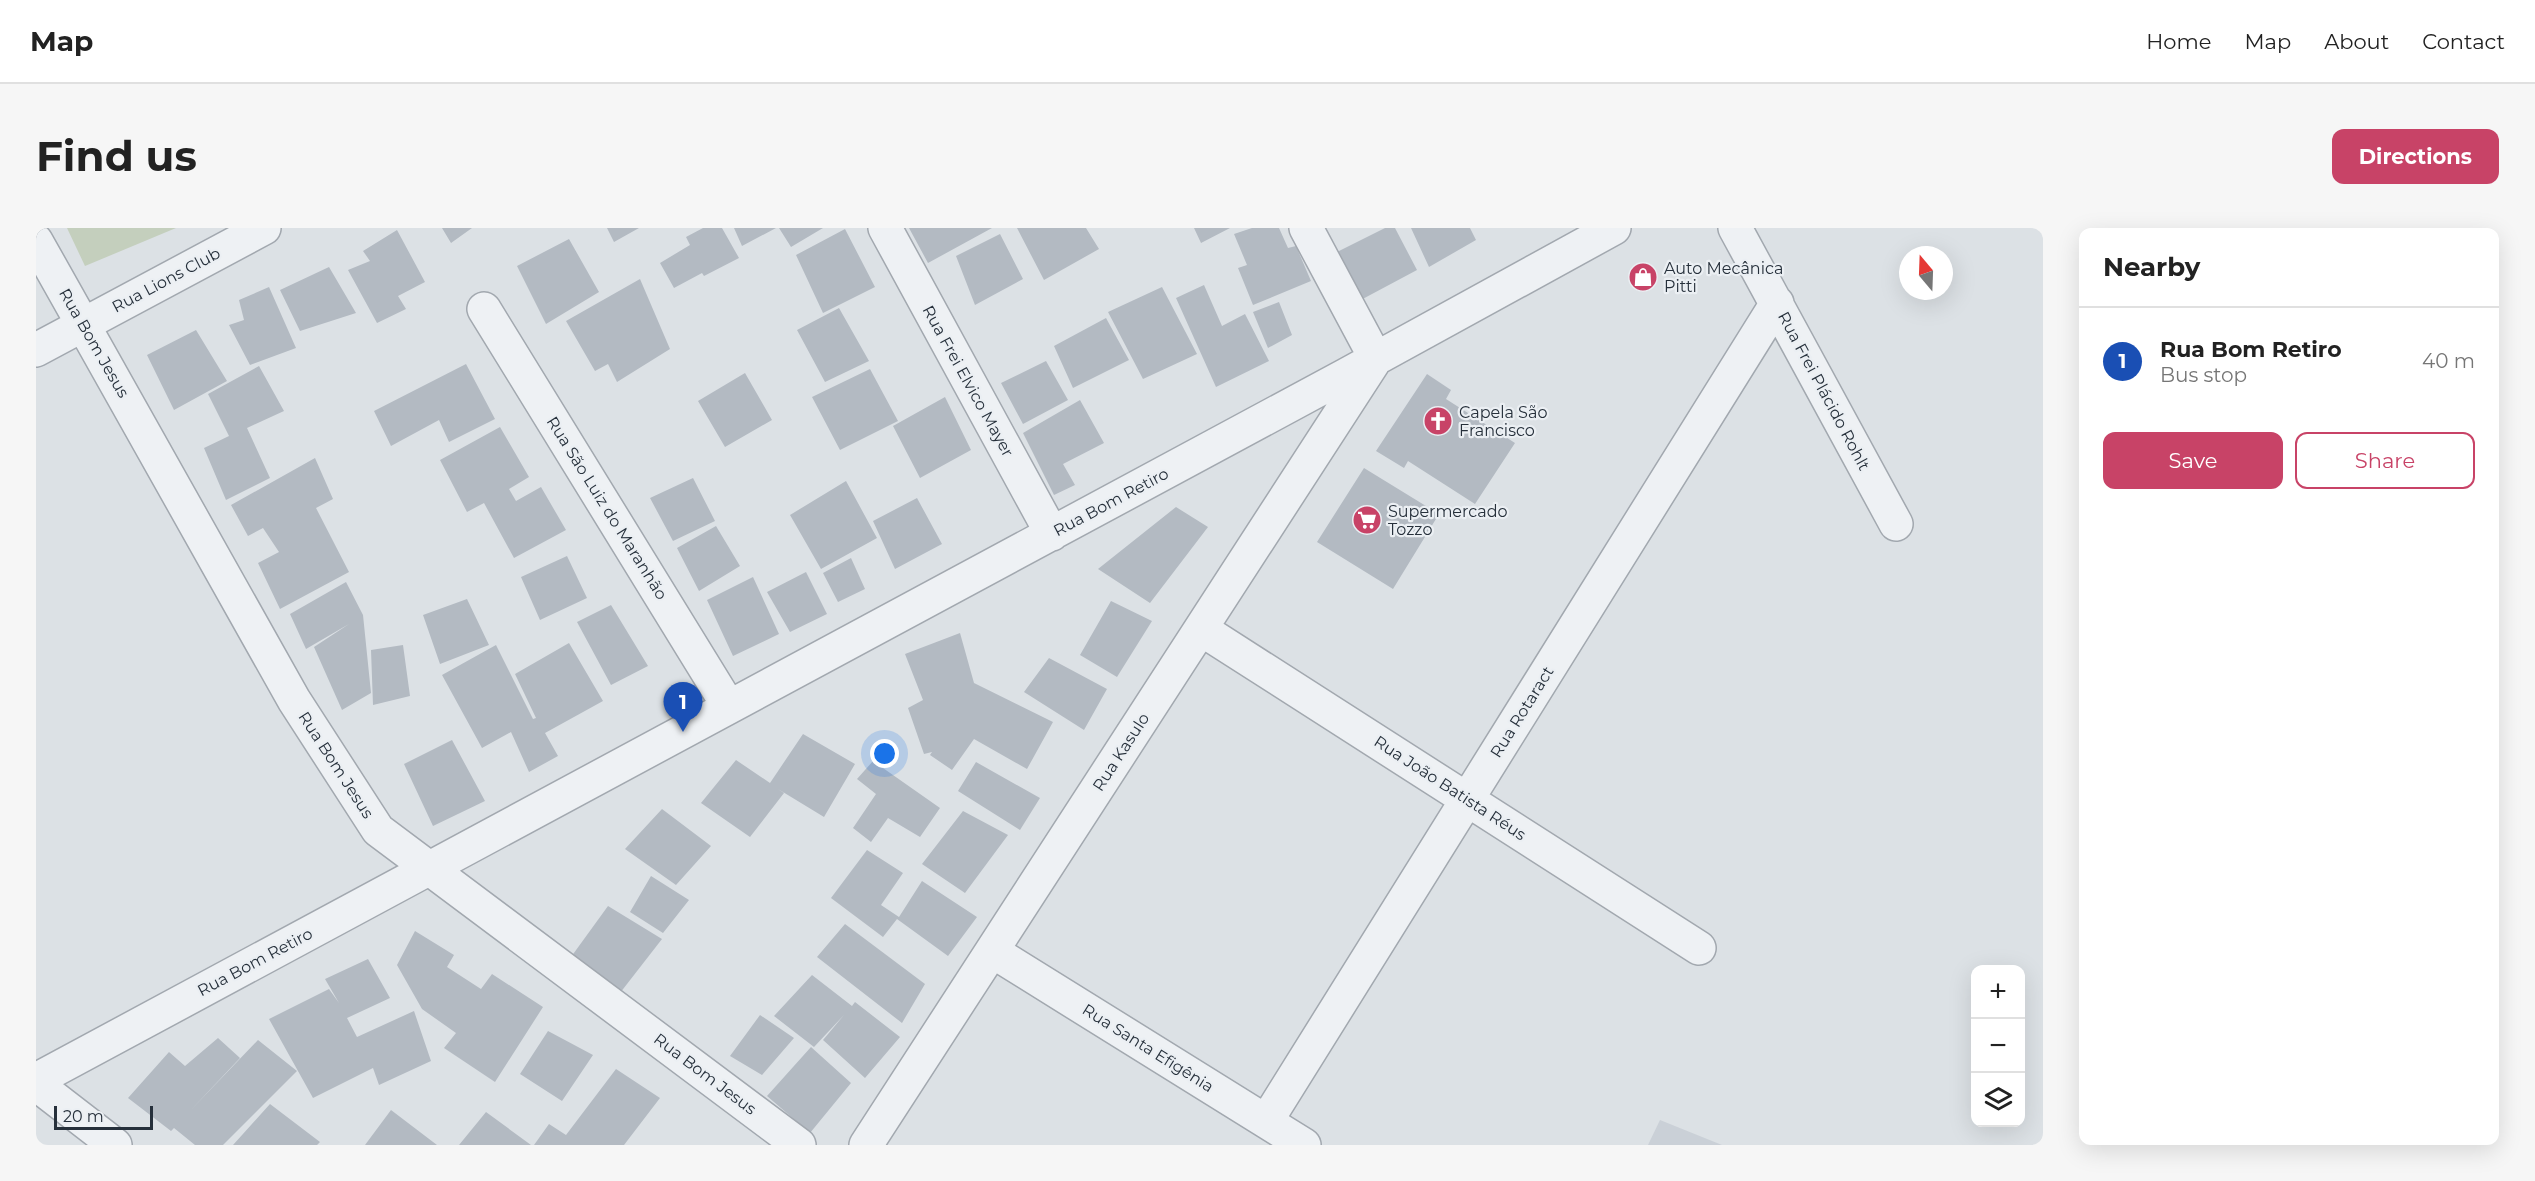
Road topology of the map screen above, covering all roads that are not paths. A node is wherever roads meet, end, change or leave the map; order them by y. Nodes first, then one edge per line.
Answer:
1 (264, 228) edge
2 (885, 228) edge
3 (1305, 228) edge
4 (1614, 228) edge
5 (1735, 228) edge
6 (36, 241) edge
7 (1777, 303) junction
8 (484, 309) dead end
9 (84, 324) junction
10 (36, 350) edge
11 (1376, 359) junction
12 (1896, 524) dead end
13 (1052, 534) junction
14 (1201, 629) junction
15 (729, 706) junction
16 (1467, 799) junction
17 (431, 868) junction
18 (1699, 948) dead end
19 (992, 951) junction
20 (36, 1080) edge
21 (36, 1084) edge
22 (1267, 1120) junction
23 (115, 1145) edge
24 (799, 1145) edge
25 (866, 1145) edge
26 (1304, 1145) edge

1 - 9 street, Rua Lions Club
2 - 13 street, Rua Frei Elvico Mayer
3 - 11 street
4 - 11 street, Rua Bom Retiro
5 - 7 street, Rua Frei Plácido Rohlt
6 - 9 street, Rua Bom Jesus
7 - 12 street, Rua Frei Plácido Rohlt
7 - 16 street, Rua Rotaract
8 - 15 street, Rua São Luiz do Maranhão
9 - 10 street, Rua Lions Club
9 - 17 street, Rua Bom Jesus
11 - 13 street, Rua Bom Retiro
11 - 14 street, Rua Kasulo
13 - 15 street, Rua Bom Retiro
14 - 16 street, Rua João Batista Réus
14 - 19 street, Rua Kasulo
15 - 17 street, Rua Bom Retiro
16 - 18 street, Rua João Batista Réus
16 - 22 street, Rua Rotaract
17 - 20 street, Rua Bom Retiro
17 - 24 street, Rua Bom Jesus
19 - 22 street, Rua Santa Efigênia
19 - 25 street, Rua Kasulo
21 - 23 street
22 - 26 street, Rua Santa Efigênia

